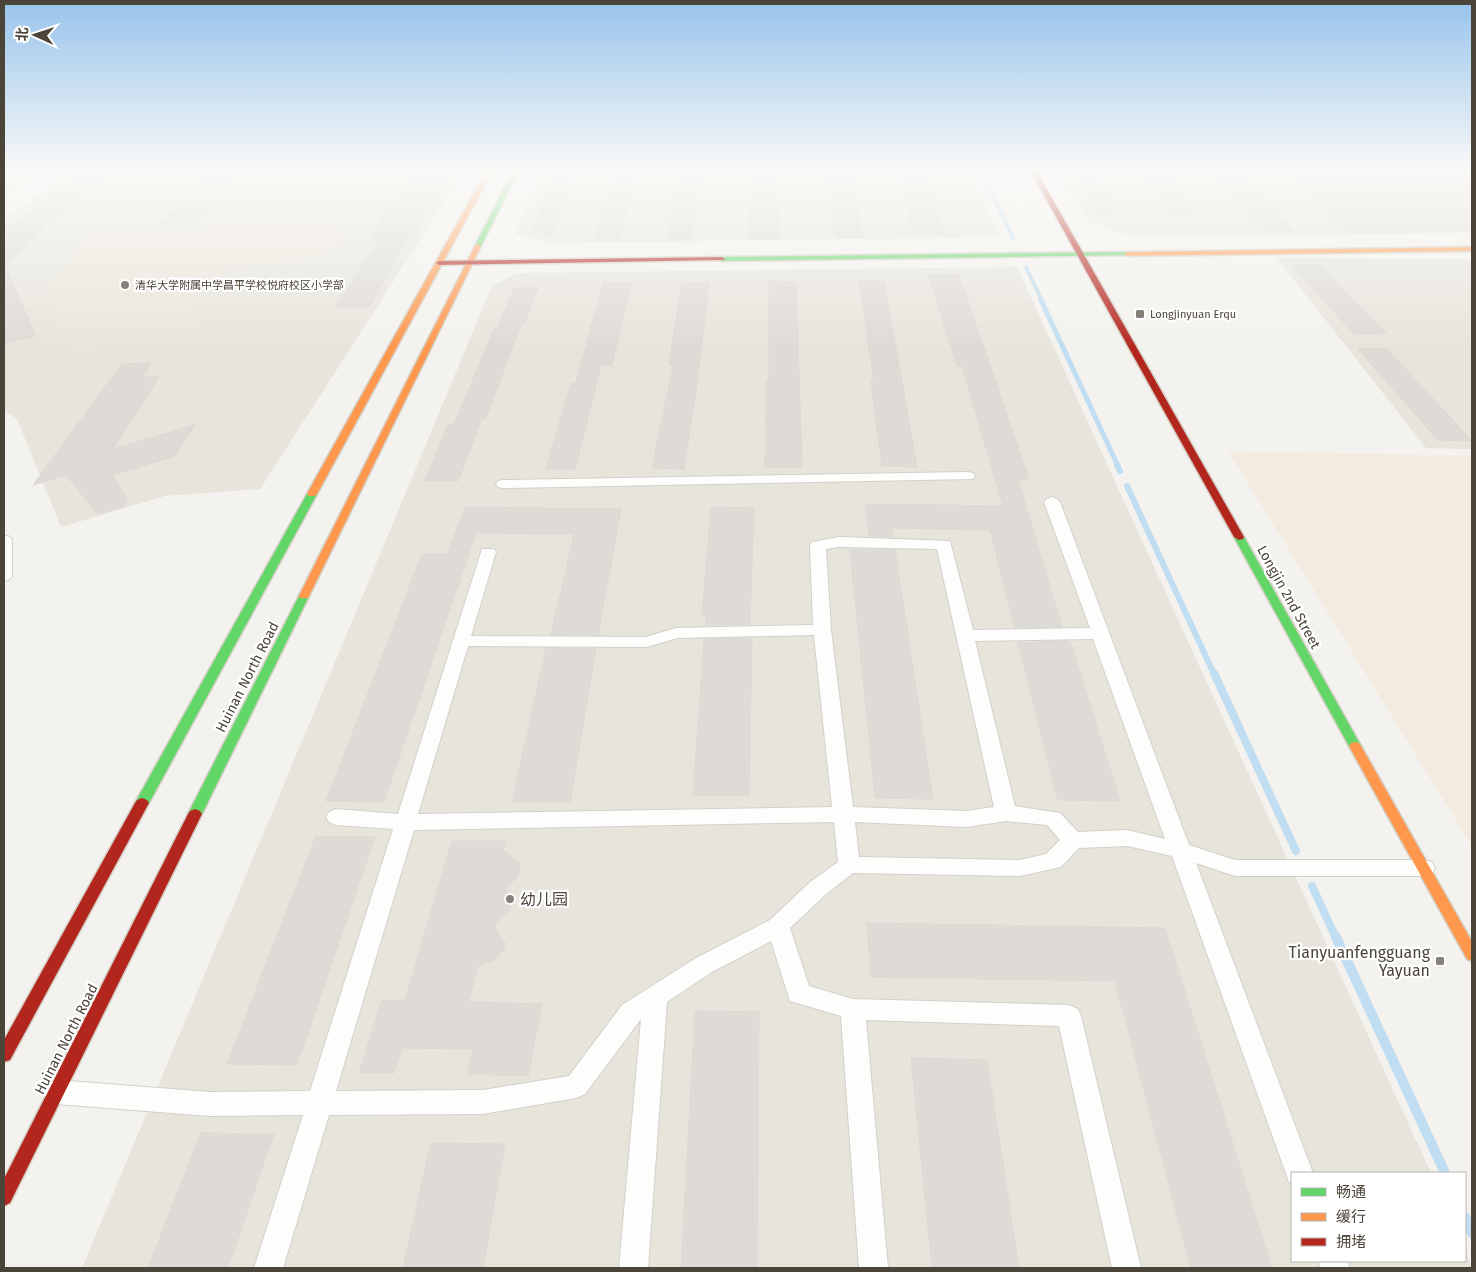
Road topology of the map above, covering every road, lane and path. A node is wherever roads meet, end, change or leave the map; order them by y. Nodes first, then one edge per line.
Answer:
1 (458, 229) edge
2 (486, 229) edge
3 (1066, 229) edge
4 (1472, 242) edge
5 (1472, 248) edge
6 (1077, 250) junction
7 (472, 258) junction
8 (442, 259) junction
9 (968, 476) dead end
10 (503, 484) dead end
11 (1052, 502) dead end
12 (4, 540) edge
13 (488, 552) dead end
14 (4, 576) edge
15 (822, 630) junction
16 (1100, 633) junction
17 (965, 636) junction
18 (461, 641) junction
19 (1006, 813) junction
20 (843, 814) junction
21 (336, 817) dead end
22 (406, 822) junction
23 (1073, 840) junction
24 (1180, 850) junction
25 (849, 865) junction
26 (1424, 868) junction
27 (778, 926) junction
28 (1472, 955) edge
29 (655, 996) junction
30 (853, 1009) junction
31 (4, 1056) edge
32 (56, 1092) junction
33 (320, 1103) junction
34 (1300, 1172) edge
35 (4, 1197) edge
36 (269, 1268) edge
37 (634, 1268) edge
38 (873, 1268) edge
39 (1127, 1268) edge

1 - 8 street, Huinan North Road
2 - 7 street, Huinan North Road
3 - 6 street, Longjin 2nd Street
4 - 6 street
5 - 6 street
6 - 7 street
6 - 26 street, Longjin 2nd Street
7 - 8 street
7 - 32 street, Huinan North Road
8 - 31 street, Huinan North Road
9 - 10 street
11 - 16 street
12 - 14 street
13 - 18 street
15 - 17 street
15 - 18 street
15 - 20 street
16 - 17 street
16 - 24 street
17 - 19 street
18 - 22 street
19 - 20 street
19 - 23 street
20 - 22 street
20 - 25 street
21 - 22 street
22 - 33 street
23 - 24 street
23 - 25 street
24 - 26 street
24 - 34 street
25 - 27 street
26 - 28 street, Longjin 2nd Street
27 - 29 street
27 - 30 street
29 - 33 street
29 - 37 street
30 - 38 street
30 - 39 street
32 - 33 street
32 - 35 street, Huinan North Road
33 - 36 street

